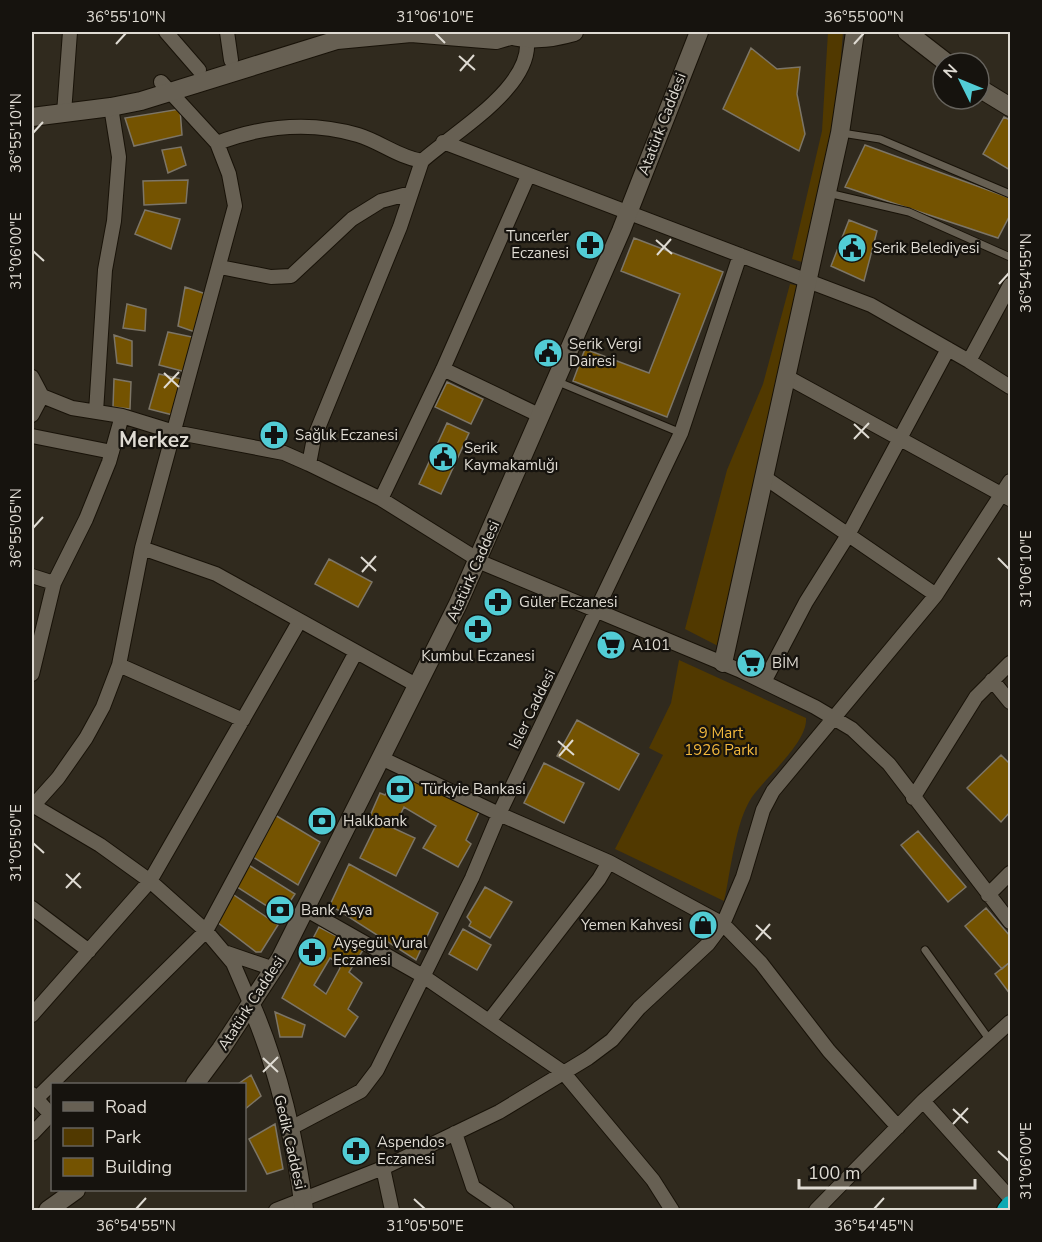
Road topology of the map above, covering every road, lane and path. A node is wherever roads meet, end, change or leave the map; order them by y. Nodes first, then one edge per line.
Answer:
1 (70, 32) edge
2 (166, 32) edge
3 (227, 32) edge
4 (574, 32) edge
5 (699, 32) edge
6 (855, 32) edge
7 (907, 32) edge
8 (334, 34) edge
9 (516, 34) edge
10 (932, 51) edge
11 (231, 60) junction
12 (199, 70) junction
13 (165, 86) junction
14 (991, 95) edge
15 (111, 107) junction
16 (1011, 107) edge
17 (32, 108) edge
18 (64, 109) junction
19 (32, 117) edge
20 (840, 133) junction
21 (443, 142) junction
22 (217, 143) junction
23 (422, 161) junction
24 (528, 176) junction
25 (411, 193) junction
26 (828, 193) junction
27 (1011, 194) edge
28 (627, 214) junction
29 (740, 255) junction
30 (1011, 257) edge
31 (220, 267) junction
32 (809, 280) junction
33 (1011, 285) edge
34 (948, 349) junction
35 (969, 361) junction
36 (443, 369) junction
37 (32, 377) edge
38 (787, 377) junction
39 (556, 381) junction
40 (1011, 387) edge
41 (37, 397) edge
42 (96, 412) junction
43 (32, 415) edge
44 (122, 416) junction
45 (541, 416) junction
46 (174, 432) junction
47 (681, 433) junction
48 (32, 436) edge
49 (900, 439) junction
50 (111, 452) junction
51 (309, 464) junction
52 (764, 477) junction
53 (1011, 481) edge
54 (1006, 496) edge
55 (381, 499) junction
56 (848, 535) junction
57 (142, 548) junction
58 (478, 560) junction
59 (32, 576) edge
60 (54, 583) junction
61 (936, 595) junction
62 (597, 611) junction
63 (299, 622) junction
64 (356, 652) junction
65 (723, 663) junction
66 (1011, 663) edge
67 (119, 664) junction
68 (32, 674) edge
69 (992, 680) junction
70 (764, 682) junction
71 (418, 686) junction
72 (1011, 702) edge
73 (835, 719) junction
74 (243, 720) junction
75 (381, 758) junction
76 (913, 798) junction
77 (33, 807) edge
78 (499, 814) junction
79 (609, 862) junction
80 (1011, 873) edge
81 (150, 881) junction
82 (988, 895) junction
83 (32, 908) edge
84 (305, 909) junction
85 (1011, 922) edge
86 (723, 924) junction
87 (206, 931) junction
88 (925, 950) dead end
89 (89, 951) junction
90 (227, 953) junction
91 (274, 969) junction
92 (423, 976) junction
93 (251, 1005) junction
94 (32, 1015) edge
95 (489, 1021) junction
96 (1011, 1022) edge
97 (989, 1040) junction
98 (563, 1072) junction
99 (196, 1083) edge
100 (34, 1096) edge
101 (923, 1101) junction
102 (51, 1114) edge
103 (51, 1116) edge
104 (898, 1127) junction
105 (289, 1128) junction
106 (455, 1133) junction
107 (32, 1134) edge
108 (383, 1168) junction
109 (75, 1191) edge
110 (1011, 1198) edge
111 (303, 1204) edge
112 (1011, 1205) edge
113 (824, 1208) edge
114 (48, 1210) edge
115 (276, 1210) edge
116 (392, 1210) edge
117 (507, 1210) edge
118 (672, 1210) edge
119 (1006, 1210) edge

1 - 18 street
2 - 12 street
3 - 11 street
4 - 9 street
5 - 28 street, Atatürk Caddesi
6 - 20 street
7 - 10 street
8 - 9 street
8 - 11 street
8 - 13 street
9 - 21 street
11 - 12 street
12 - 13 street
13 - 15 street
13 - 18 street
13 - 22 street
14 - 16 street
15 - 18 street
15 - 42 street
17 - 18 street
18 - 19 street
20 - 26 street
20 - 27 lane
21 - 23 street
21 - 24 street
22 - 23 street
22 - 31 street
23 - 25 street
24 - 28 street
24 - 36 street
25 - 31 street
25 - 51 street
26 - 30 lane
26 - 32 street
28 - 29 street
28 - 39 street, Atatürk Caddesi
29 - 32 street
29 - 47 street, Isler Caddesi
31 - 46 street
32 - 34 street
32 - 38 street
33 - 35 street
34 - 35 street
34 - 49 street
35 - 40 street
36 - 45 street
36 - 55 street
37 - 41 street
38 - 49 street
38 - 52 street
39 - 45 street, Atatürk Caddesi
39 - 47 lane
41 - 42 street
41 - 43 street
42 - 44 street
44 - 46 street
44 - 50 street
45 - 58 street, Atatürk Caddesi
46 - 51 street
46 - 57 street
47 - 62 street, Isler Caddesi
48 - 50 street
49 - 54 street
49 - 56 street
50 - 60 street
51 - 55 street
52 - 56 street
52 - 65 street
53 - 54 street
54 - 61 street
55 - 58 street
56 - 61 street
56 - 70 street
57 - 63 street
57 - 67 street
58 - 62 street
58 - 71 street, Atatürk Caddesi
59 - 60 street
60 - 68 street
61 - 73 street
62 - 65 street
62 - 78 street, Isler Caddesi
63 - 64 street
63 - 74 street
64 - 71 street
64 - 87 street
65 - 70 street
66 - 69 street
67 - 74 street
67 - 77 street
69 - 72 street
69 - 76 street
70 - 73 street
71 - 75 street, Atatürk Caddesi
73 - 76 street
73 - 86 street
74 - 81 street
75 - 78 street
75 - 84 street, Atatürk Caddesi
76 - 82 street
77 - 81 street
78 - 79 street
78 - 92 street, Isler Caddesi
79 - 86 street
79 - 95 street
80 - 82 street
81 - 87 street
81 - 89 street
82 - 85 street
83 - 89 street
84 - 91 street, Atatürk Caddesi
84 - 92 street
86 - 98 street
86 - 104 street
87 - 90 street
87 - 100 street
88 - 97 lane
89 - 94 street
90 - 91 street
90 - 93 street
91 - 93 street, Atatürk Caddesi
92 - 95 street
92 - 105 street, Isler Caddesi
93 - 99 street, Atatürk Caddesi
93 - 105 street, Gedik Caddesi
95 - 98 street
96 - 97 street
97 - 101 street
98 - 106 street
98 - 118 street
100 - 102 street
101 - 104 street
101 - 110 street
103 - 107 street
104 - 113 street
105 - 111 street, Gedik Caddesi
106 - 108 street
106 - 117 street
108 - 111 street
108 - 116 street
109 - 114 street
111 - 115 street
112 - 119 highway

